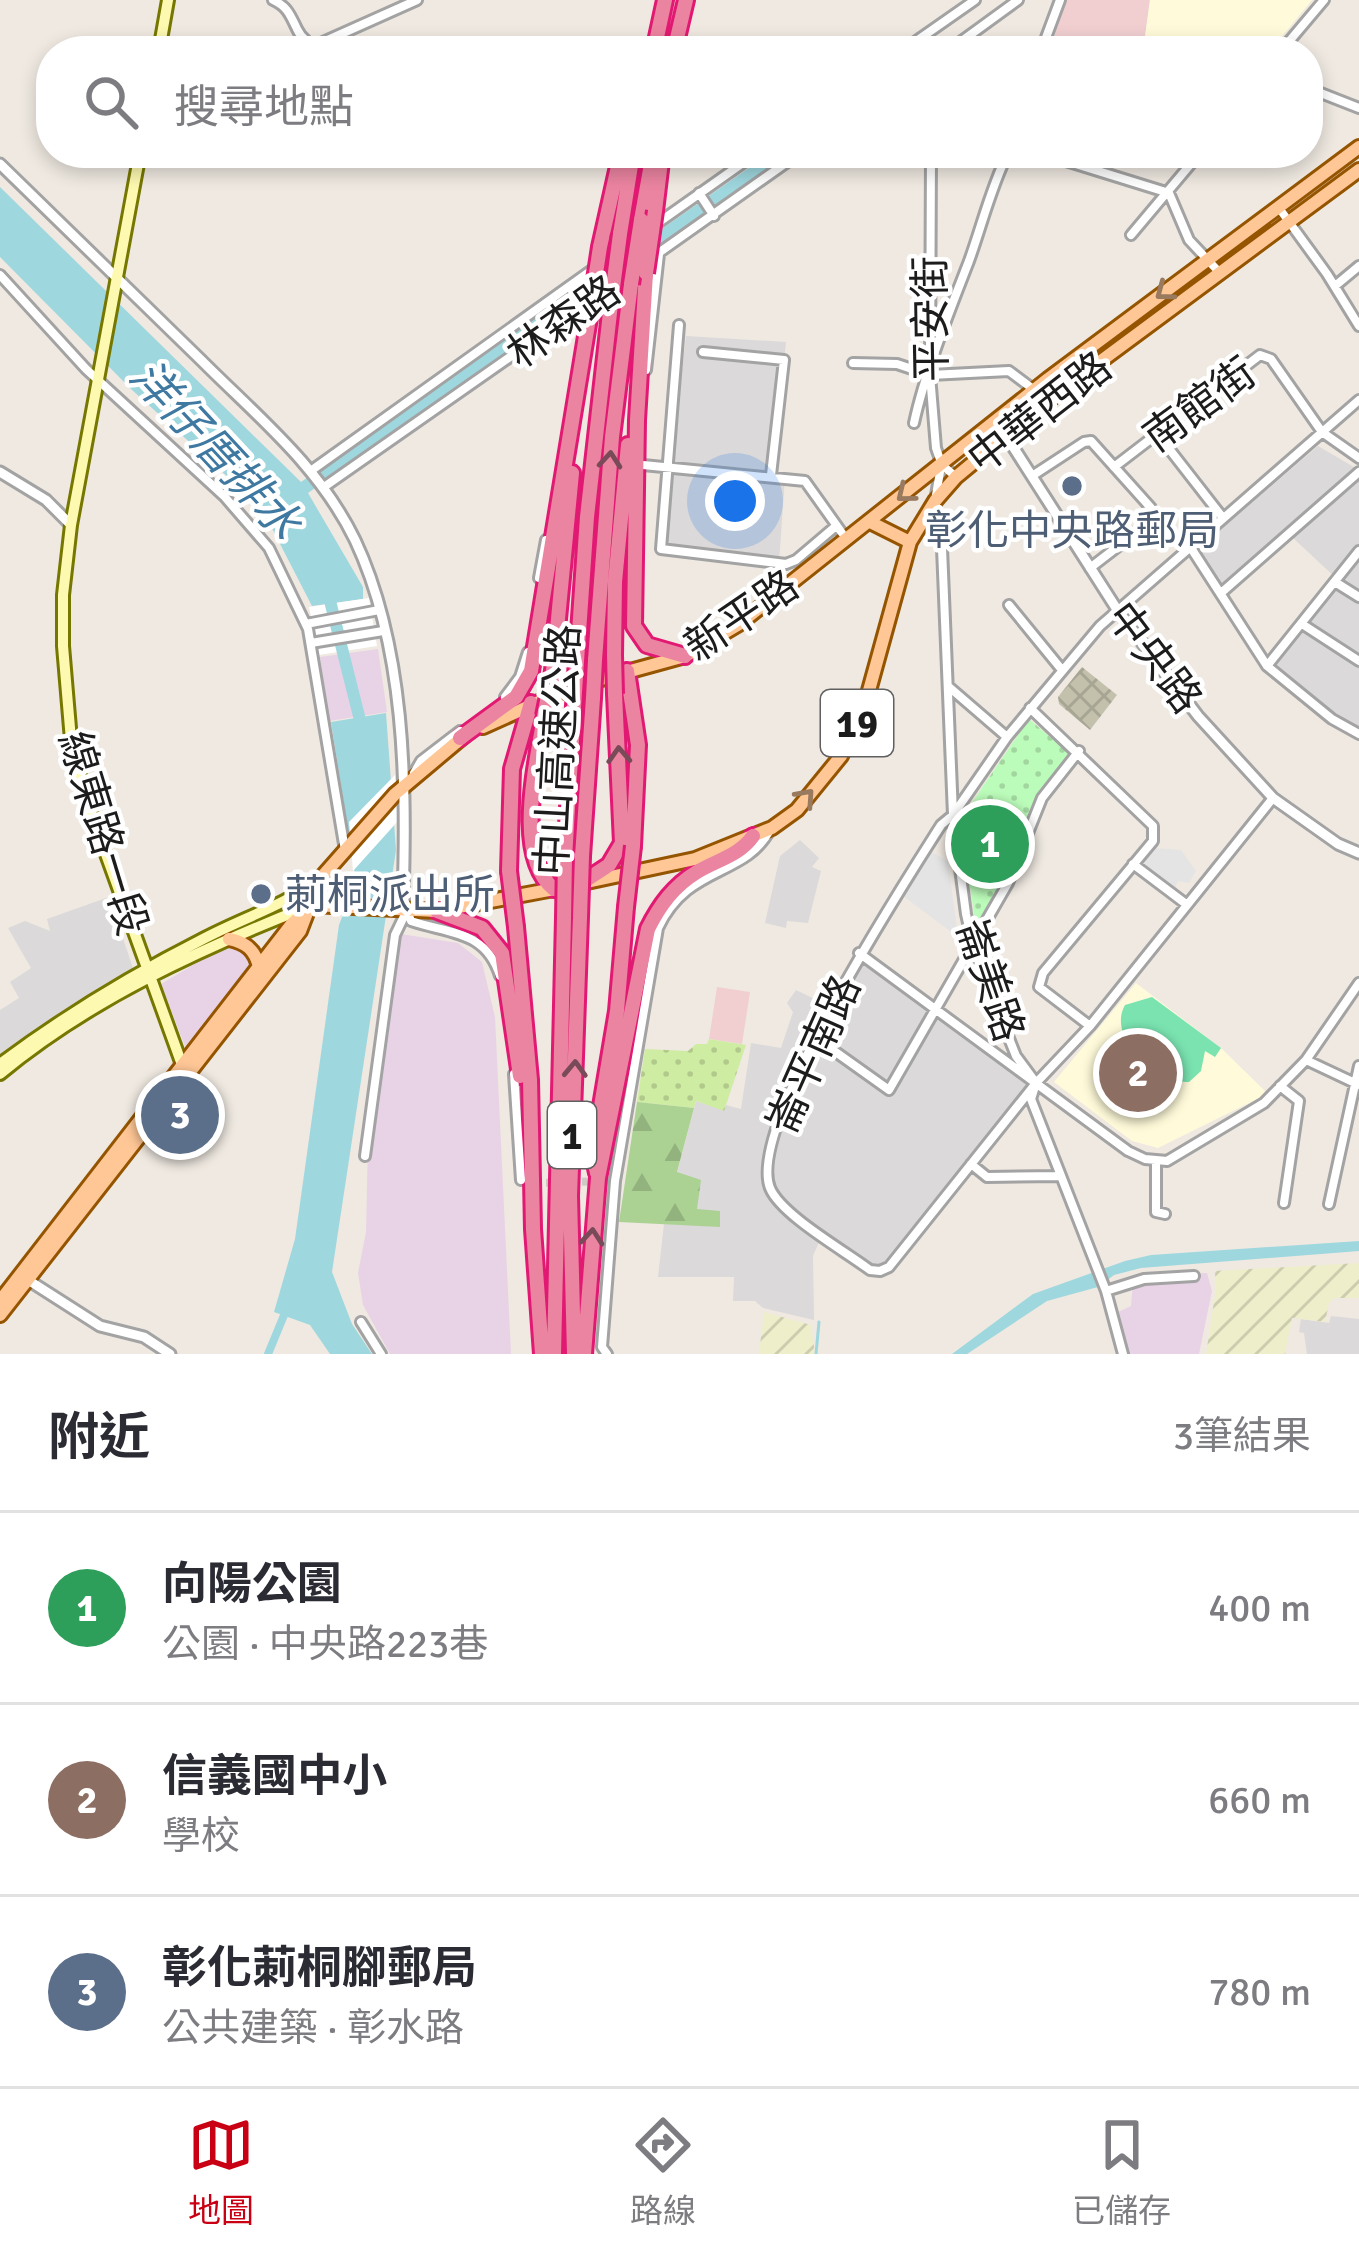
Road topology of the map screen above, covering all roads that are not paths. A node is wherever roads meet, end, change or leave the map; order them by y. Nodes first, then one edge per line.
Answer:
1 (168, 0) edge
2 (273, 0) edge
3 (417, 0) edge
4 (665, 0) edge
5 (686, 0) edge
6 (975, 0) edge
7 (1018, 0) edge
8 (1060, 0) edge
9 (1324, 0) edge
10 (162, 36) edge
11 (300, 36) edge
12 (337, 36) edge
13 (657, 36) edge
14 (678, 36) edge
15 (923, 36) edge
16 (969, 36) edge
17 (1047, 36) edge
18 (1294, 36) edge
19 (1323, 94) edge
20 (1359, 108) edge
21 (1359, 147) edge
22 (0, 164) edge
23 (137, 168) edge
24 (618, 168) edge
25 (631, 168) edge
26 (650, 168) edge
27 (660, 168) edge
28 (737, 168) edge
29 (779, 168) edge
30 (930, 168) edge
31 (1002, 168) edge
32 (1088, 168) edge
33 (1188, 168) edge
34 (1359, 170) edge
35 (1168, 193) junction
36 (700, 195) junction
37 (1278, 207) junction
38 (713, 214) junction
39 (1289, 222) junction
40 (1131, 235) dead end
41 (659, 252) junction
42 (1207, 260) junction
43 (1359, 266) edge
44 (1220, 273) junction
45 (0, 275) edge
46 (119, 276) junction
47 (1335, 286) junction
48 (679, 325) dead end
49 (1359, 326) edge
50 (641, 334) junction
51 (703, 352) dead end
52 (853, 363) dead end
53 (101, 375) junction
54 (930, 375) junction
55 (1035, 390) junction
56 (1359, 400) edge
57 (995, 420) junction
58 (914, 423) dead end
59 (572, 430) junction
60 (1156, 432) junction
61 (1322, 432) junction
62 (1005, 434) junction
63 (562, 450) dead end
64 (1359, 458) edge
65 (942, 465) junction
66 (670, 466) junction
67 (1114, 466) junction
68 (312, 470) junction
69 (0, 472) edge
70 (1359, 472) edge
71 (772, 475) junction
72 (1032, 476) junction
73 (956, 477) junction
74 (324, 487) junction
75 (935, 501) junction
76 (1223, 518) junction
77 (870, 522) junction
78 (71, 526) junction
79 (910, 542) junction
80 (1191, 548) junction
81 (1359, 551) edge
82 (1089, 568) junction
83 (1335, 583) junction
84 (1221, 593) junction
85 (1359, 597) edge
86 (1009, 605) dead end
87 (379, 610) junction
88 (1118, 611) junction
89 (306, 624) junction
90 (1302, 624) junction
91 (383, 631) junction
92 (311, 643) junction
93 (685, 656) junction
94 (1359, 662) edge
95 (1267, 666) junction
96 (1062, 670) junction
97 (627, 671) junction
98 (948, 686) junction
99 (531, 704) junction
100 (1030, 708) junction
101 (1359, 734) edge
102 (1007, 737) junction
103 (460, 738) junction
104 (1079, 751) junction
105 (408, 780) junction
106 (1273, 798) junction
107 (953, 814) junction
108 (772, 828) junction
109 (753, 836) junction
110 (345, 850) junction
111 (1359, 853) edge
112 (574, 858) junction
113 (1133, 864) junction
114 (320, 879) junction
115 (584, 882) junction
116 (554, 890) junction
117 (1186, 904) junction
118 (312, 905) junction
119 (407, 910) junction
120 (437, 910) junction
121 (572, 917) junction
122 (229, 939) junction
123 (974, 950) junction
124 (859, 953) junction
125 (259, 968) junction
126 (149, 975) junction
127 (1359, 983) edge
128 (1346, 1006) junction
129 (1359, 1011) edge
130 (938, 1012) junction
131 (1090, 1026) junction
132 (816, 1038) junction
133 (1306, 1060) junction
134 (0, 1064) edge
135 (1359, 1066) edge
136 (184, 1072) junction
137 (0, 1074) edge
138 (1036, 1083) junction
139 (1358, 1084) edge
140 (1280, 1086) junction
141 (365, 1156) dead end
142 (1156, 1162) junction
143 (971, 1164) junction
144 (1061, 1176) junction
145 (598, 1178) junction
146 (521, 1180) dead end
147 (1284, 1203) dead end
148 (1329, 1204) dead end
149 (1165, 1214) dead end
150 (533, 1228) junction
151 (1194, 1276) dead end
152 (24, 1278) junction
153 (1106, 1291) junction
154 (0, 1301) edge
155 (0, 1315) edge
156 (361, 1322) dead end
157 (605, 1353) edge
158 (170, 1354) edge
159 (381, 1354) edge
160 (542, 1354) edge
161 (554, 1354) edge
162 (574, 1354) edge
163 (584, 1354) edge
164 (1124, 1354) edge

1 - 10 main road
2 - 11 street
3 - 12 street
4 - 13 highway
5 - 14 highway
6 - 15 street
7 - 16 street
8 - 17 street
9 - 18 street
19 - 20 street
21 - 37 main road, 中華西路
22 - 46 street
23 - 46 main road
24 - 59 highway, bridge
25 - 112 highway, 中山高速公路 / 1, bridge
112 -> 26 highway, 中山高速公路 / 1, bridge
27 - 50 highway, bridge
28 - 36 street, 林森路
29 - 38 street, 林森路
30 - 54 street, 平安街
31 - 54 street
32 - 35 street
33 - 35 street
34 - 39 main road, 中華西路 / 19
35 - 40 street
35 - 42 street
36 - 38 street
36 - 68 street, 林森路
37 - 39 street
37 - 42 main road, 中華西路
38 - 41 street, 林森路
39 - 44 main road, 中華西路 / 19
39 - 47 street
41 - 66 street
41 - 74 street, 林森路
42 - 44 street
42 -> 55 main road, 中華西路
43 - 47 street
44 - 62 main road, 中華西路 / 19
45 - 53 street
46 - 53 main road, 線東路一段
46 - 68 street
47 - 49 street
48 - 66 street
50 - 93 highway
115 -> 50 highway, bridge
51 - 71 street
52 - 54 street
53 - 78 main road, 線東路一段
53 - 89 street
54 - 55 street
54 - 58 street
54 - 65 street, 平安街
55 - 57 main road, 中華西路
56 - 61 street, 崙平南路
57 - 62 street, 中央路
57 - 65 main road, 新平路
59 - 103 highway
59 - 116 highway, bridge
60 - 61 street, 南館街
60 - 67 street, 南館街
60 - 76 street
61 - 64 street
61 - 76 street, 崙平南路
62 - 72 street, 中央路
62 - 73 main road, 中華西路 / 19
63 - 105 street
65 - 73 street
65 - 75 street, 崙美路
65 -> 77 main road, 新平路
66 - 71 street
66 - 71 street
67 - 72 street
67 - 82 street
68 - 74 street
69 - 78 street
70 - 84 street
72 - 82 street, 中央路
73 - 75 main road, 中華西路 / 19
74 - 87 street
75 - 79 main road, 中華西路 / 19
75 - 98 street, 崙美路
76 - 80 street, 崙平南路
77 - 79 main road
77 - 93 main road, 新平路
78 - 126 main road, 線東路一段
108 -> 79 main road, 中華西路 / 19
80 - 84 street
80 - 88 street, 崙平南路
81 - 83 street
82 - 88 street, 中央路
83 - 85 street
83 - 90 street
84 - 95 street
86 - 96 street
87 - 89 street
87 - 91 street
88 - 96 street, 崙平南路
88 - 106 street, 中央路
89 - 92 street
90 - 94 street
90 - 95 street
91 - 92 street
91 - 105 street
92 - 110 street
93 - 97 main road, 新平路
95 - 101 street
96 - 100 street, 崙平南路
97 - 99 main road, 新平路
97 - 145 highway, bridge
98 - 102 street
98 - 107 street, 崙美路
99 - 103 main road, 新平路
99 - 150 highway, bridge
100 - 102 street, 崙平南路
100 - 104 street
102 - 107 street, 崙平南路
103 - 105 main road, 新平路
104 - 113 street
104 - 123 street
105 - 110 main road, 新平路
105 - 119 street
106 - 111 street, 中央路
106 - 117 street, 崙平南路
107 - 123 street, 崙美路
107 - 124 street, 崙平南路
108 - 109 main road, 中華西路 / 19
108 - 157 street
109 - 115 main road, 中華西路 / 19
109 - 145 highway
110 - 114 main road, 新平路
112 - 121 highway, 中山高速公路 / 1, bridge
113 - 117 street
113 - 131 street
114 - 118 main road, 新平路
114 - 126 main road
115 - 116 main road, 中華西路 / 19
116 - 120 main road, 中華西路 / 19
117 - 131 street, 崙平南路
118 - 119 main road, 中華西路 / 19
118 - 122 main road
118 - 125 main road
118 - 136 main road
119 - 120 main road, 中華西路 / 19
119 - 141 street
119 - 146 street
120 - 150 highway
121 - 161 highway, 中山高速公路 / 1
162 -> 121 highway, 中山高速公路 / 1
122 - 125 main road
122 - 126 main road
123 - 130 street
123 - 138 street, 崙美路
124 - 130 street
124 - 132 street, 崙平南路
125 - 136 main road
126 - 134 main road
126 - 136 main road, 線東路一段
126 - 137 main road
127 - 128 street
128 - 129 street
128 - 133 street
130 - 132 street
130 - 138 street
131 - 138 street, 崙平南路
132 - 143 street, 崙平南路
133 - 139 street
133 - 140 street
135 - 139 street
136 - 152 main road
138 - 142 street
138 - 143 street, 崙平南路
138 - 144 street, 崙美路
139 - 148 street
140 - 142 street
140 - 147 street
142 - 149 street
143 - 144 street
144 - 153 street, 崙美路
163 -> 145 highway
150 - 160 highway
151 - 153 street
152 - 154 main road
152 - 155 main road
152 - 158 street
153 - 164 street
156 - 159 street

